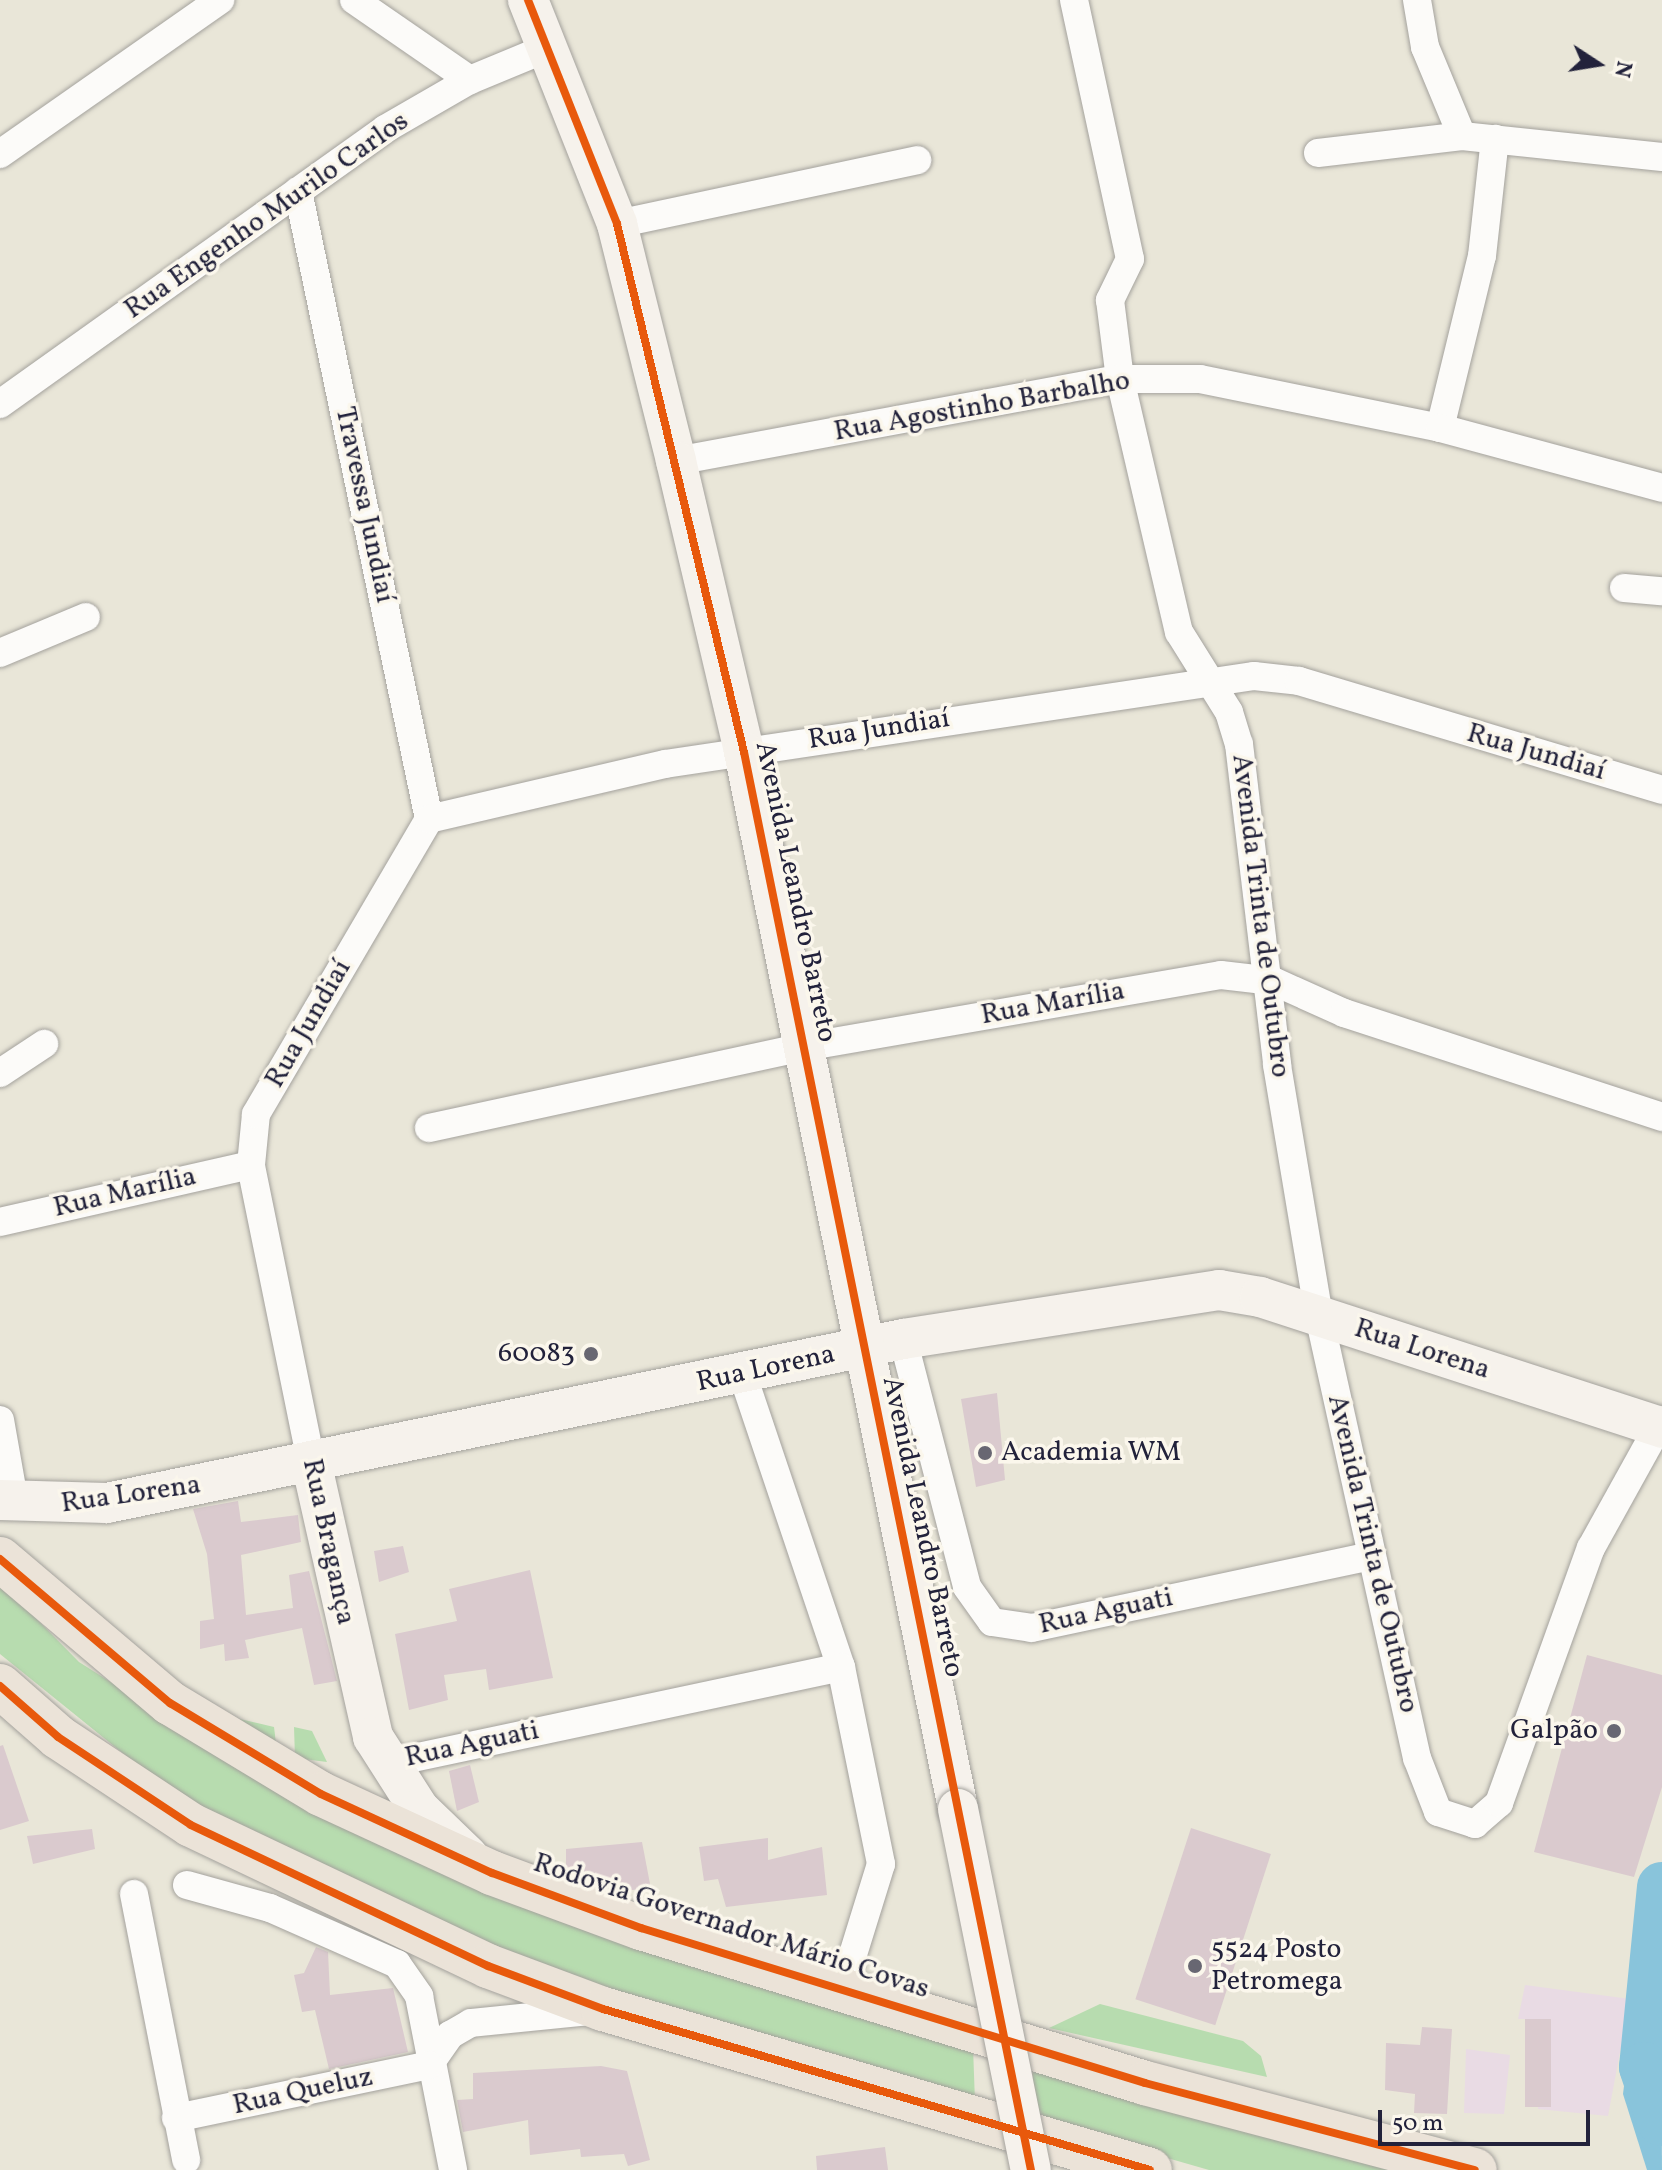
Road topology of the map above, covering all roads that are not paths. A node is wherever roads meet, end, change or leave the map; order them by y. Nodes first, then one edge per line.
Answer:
1 (220, 0) edge
2 (354, 0) edge
3 (528, 0) edge
4 (1074, 0) edge
5 (1417, 0) edge
6 (545, 49) junction
7 (470, 80) junction
8 (1462, 136) junction
9 (1495, 139) junction
10 (1318, 153) dead end
11 (0, 154) edge
12 (1662, 157) edge
13 (917, 160) dead end
14 (298, 191) junction
15 (617, 224) junction
16 (1120, 379) junction
17 (0, 404) edge
18 (1440, 428) junction
19 (676, 461) junction
20 (1662, 488) edge
21 (1624, 588) dead end
22 (1662, 591) edge
23 (86, 617) dead end
24 (0, 653) edge
25 (1204, 679) junction
26 (744, 752) junction
27 (1662, 790) edge
28 (429, 819) junction
29 (1273, 981) junction
30 (44, 1044) dead end
31 (804, 1047) junction
32 (0, 1073) edge
33 (1662, 1117) edge
34 (429, 1128) dead end
35 (251, 1165) junction
36 (0, 1222) edge
37 (1319, 1316) junction
38 (903, 1339) junction
39 (863, 1348) junction
40 (742, 1373) junction
41 (0, 1420) edge
42 (1660, 1425) edge
43 (312, 1466) junction
44 (8, 1503) edge
45 (1371, 1556) junction
46 (0, 1559) edge
47 (841, 1667) junction
48 (0, 1686) edge
49 (385, 1764) junction
50 (492, 1873) junction
51 (187, 1885) dead end
52 (134, 1894) dead end
53 (843, 1987) junction
54 (603, 2009) junction
55 (429, 2065) junction
56 (176, 2118) junction
57 (186, 2160) dead end
58 (453, 2170) edge
59 (1031, 2170) edge
60 (1150, 2170) edge
61 (1475, 2170) edge

1 - 11 street
2 - 7 street
3 - 6 main road, Avenida Leandro Barreto
4 - 16 street, Avenida Trinta de Outubro
5 - 8 street
6 - 7 street, Rua Engenho Murilo Carlos
6 - 15 main road, Avenida Leandro Barreto
7 - 14 street, Rua Engenho Murilo Carlos
8 - 9 street
8 - 10 street
9 - 12 street
9 - 18 street
13 - 15 street
14 - 17 street, Rua Engenho Murilo Carlos
14 - 28 street, Travessa Jundiaí
15 - 19 main road, Avenida Leandro Barreto
16 - 18 street, Rua Agostinho Barbalho
16 - 19 street, Rua Agostinho Barbalho
16 - 25 street, Avenida Trinta de Outubro
18 - 20 street, Rua Agostinho Barbalho
19 - 26 main road, Avenida Leandro Barreto
21 - 22 street
23 - 24 street
25 - 26 street, Rua Jundiaí
25 - 27 street, Rua Jundiaí
25 - 29 street, Avenida Trinta de Outubro
26 - 28 street, Rua Jundiaí
26 - 31 main road, Avenida Leandro Barreto
28 - 35 street, Rua Jundiaí
29 - 31 street, Rua Marília
29 - 33 street, Rua Marília
29 - 37 street, Avenida Trinta de Outubro
30 - 32 street
31 - 34 street, Rua Marília
31 - 39 main road, Avenida Leandro Barreto
35 - 36 street, Rua Marília
35 - 43 street, Rua Bragança
37 - 38 main road, Rua Lorena
37 - 42 main road, Rua Lorena
37 - 45 street, Avenida Trinta de Outubro
38 - 39 main road, Rua Lorena
38 - 45 street, Rua Aguati
39 - 40 main road, Rua Lorena
39 - 59 main road, Avenida Leandro Barreto, bridge
40 - 43 main road, Rua Lorena
40 - 47 street
41 - 44 street
42 - 45 street, Avenida Trinta de Outubro
43 - 44 main road, Rua Lorena
43 - 49 main road, Rua Bragança
46 - 50 highway, Rodovia Governador Mário Covas
47 - 49 street, Rua Aguati
47 - 53 street
48 - 54 highway
49 - 50 main road, Rua Bragança
50 - 53 highway, Rodovia Governador Mário Covas
51 - 55 street
52 - 56 street
53 - 61 highway, Rodovia Governador Mário Covas
54 - 55 street
54 - 60 highway
55 - 56 street, Rua Queluz
55 - 58 street
56 - 57 street

